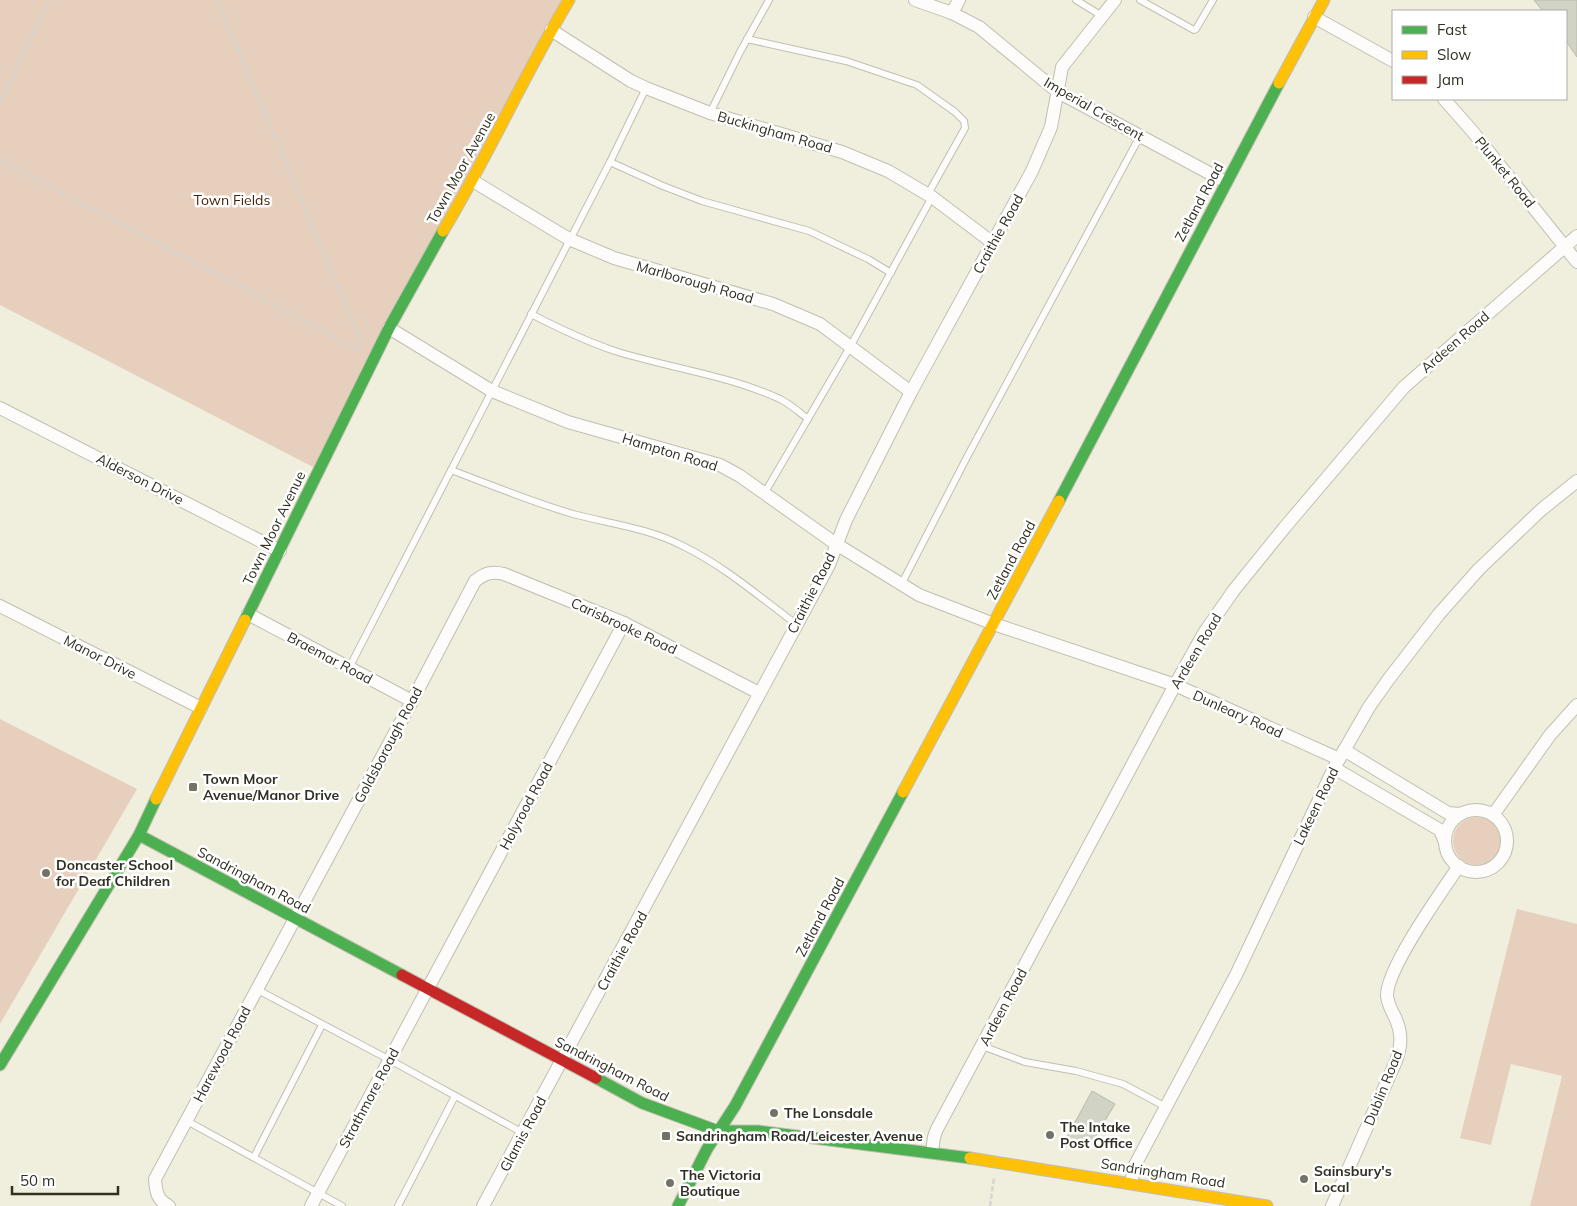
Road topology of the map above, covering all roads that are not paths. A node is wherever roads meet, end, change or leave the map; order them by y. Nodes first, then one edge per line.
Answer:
1 (569, 0) edge
2 (769, 0) edge
3 (915, 0) edge
4 (960, 0) edge
5 (1076, 0) edge
6 (1115, 0) edge
7 (1140, 0) edge
8 (1213, 0) edge
9 (1324, 0) edge
10 (952, 13) junction
11 (1102, 16) junction
12 (1314, 17) junction
13 (551, 30) junction
14 (747, 39) junction
15 (1392, 60) edge
16 (646, 88) junction
17 (1058, 92) junction
18 (1445, 100) edge
19 (710, 113) junction
20 (1140, 136) junction
21 (610, 162) junction
22 (473, 182) junction
23 (1226, 182) junction
24 (930, 195) junction
25 (1577, 236) edge
26 (569, 239) junction
27 (993, 242) junction
28 (1564, 246) junction
29 (1577, 262) edge
30 (891, 273) junction
31 (531, 314) junction
32 (388, 328) junction
33 (850, 347) junction
34 (492, 392) junction
35 (911, 392) junction
36 (0, 408) edge
37 (808, 419) junction
38 (451, 470) junction
39 (1577, 481) edge
40 (764, 494) junction
41 (836, 544) junction
42 (280, 551) junction
43 (484, 574) joint
44 (901, 585) junction
45 (0, 606) edge
46 (248, 614) junction
47 (624, 623) junction
48 (796, 624) junction
49 (994, 624) junction
50 (349, 668) junction
51 (1174, 685) junction
52 (759, 693) junction
53 (412, 701) junction
54 (1577, 705) edge
55 (201, 708) junction
56 (1339, 759) junction
57 (1461, 814) junction
58 (1493, 815) junction
59 (139, 835) junction
60 (1445, 842) junction
61 (1459, 866) junction
62 (295, 918) junction
63 (256, 989) junction
64 (427, 990) junction
65 (322, 1025) junction
66 (982, 1046) junction
67 (390, 1060) junction
68 (562, 1061) junction
69 (0, 1065) edge
70 (455, 1096) junction
71 (1166, 1107) junction
72 (186, 1121) junction
73 (718, 1131) junction
74 (523, 1134) junction
75 (932, 1152) junction
76 (254, 1158) junction
77 (1131, 1183) junction
78 (318, 1193) junction
79 (169, 1206) edge
80 (311, 1206) edge
81 (342, 1206) edge
82 (398, 1206) edge
83 (483, 1206) edge
84 (678, 1206) edge
85 (1267, 1206) edge
86 (1332, 1206) edge

1 - 13 street, Town Moor Avenue
2 - 14 lane
3 - 10 street, Imperial Crescent
4 - 10 street
5 - 11 lane
6 - 11 street, Craithie Road
7 - 8 lane
9 - 12 street, Zetland Road
10 - 17 street, Imperial Crescent
11 - 17 street, Craithie Road
12 - 15 street
12 - 23 street, Zetland Road
13 - 16 street, Buckingham Road
13 - 22 street, Town Moor Avenue
14 - 19 lane
14 - 24 lane
16 - 19 street, Buckingham Road
16 - 21 lane
17 - 20 street, Imperial Crescent
17 - 27 street, Craithie Road
18 - 28 street, Plunket Road
19 - 24 street, Buckingham Road
20 - 23 street, Imperial Crescent
20 - 44 lane
21 - 26 lane
21 - 30 lane
22 - 26 street, Marlborough Road
22 - 32 street, Town Moor Avenue
23 - 49 street, Zetland Road
24 - 27 street, Buckingham Road
24 - 30 lane
25 - 28 street, Ardeen Road
26 - 31 lane
26 - 33 street, Marlborough Road
27 - 35 street, Craithie Road
28 - 29 street, Plunket Road
28 - 51 street, Ardeen Road
30 - 33 lane
31 - 34 lane
31 - 37 lane
32 - 34 street, Hampton Road
32 - 42 street, Town Moor Avenue
33 - 35 street, Marlborough Road
33 - 37 lane
34 - 38 lane
34 - 40 street, Hampton Road
35 - 41 street, Craithie Road
36 - 42 street, Alderson Drive
37 - 40 lane
38 - 48 lane
38 - 50 lane
39 - 56 street, Lakeen Road
40 - 41 street, Hampton Road
41 - 44 street, Hampton Road
41 - 48 street, Craithie Road
42 - 46 street, Town Moor Avenue
43 - 47 street, Carisbrooke Road
43 - 53 street, Goldsborough Road
44 - 49 street, Hampton Road
45 - 55 street, Manor Drive
46 - 50 street, Braemar Road
46 - 55 street, Town Moor Avenue
47 - 52 street, Carisbrooke Road
47 - 64 street, Holyrood Road
48 - 52 street, Craithie Road
49 - 51 street, Dunleary Road
49 - 73 street, Zetland Road
50 - 53 street, Braemar Road
51 - 56 street, Dunleary Road
51 - 66 street, Ardeen Road
52 - 68 street, Craithie Road
53 - 62 street, Goldsborough Road
54 - 58 street
55 - 59 street, Town Moor Avenue
56 - 57 street, Dunleary Road
56 - 60 street, Dunleary Road
56 - 71 street, Lakeen Road
57 - 58 street
57 - 60 street
58 - 61 street
59 - 62 street, Sandringham Road
59 - 69 street, Town Moor Avenue
60 - 61 street
61 - 86 street, Dublin Road
62 - 63 street, Harewood Road
62 - 64 street, Sandringham Road
63 - 65 lane
63 - 72 street, Harewood Road
64 - 67 street, Strathmore Road
64 - 68 street, Sandringham Road
65 - 67 lane
65 - 76 lane
66 - 71 lane
66 - 75 street, Ardeen Road
67 - 70 lane
67 - 78 street, Strathmore Road
68 - 73 street, Sandringham Road
68 - 74 street, Glamis Road
70 - 74 lane
70 - 82 lane
71 - 77 street, Lakeen Road
72 - 76 lane
72 - 79 street, Harewood Road
73 - 75 street, Sandringham Road
73 - 84 street, Zetland Road
74 - 83 street, Glamis Road
75 - 77 street, Sandringham Road
76 - 78 lane
77 - 85 street, Sandringham Road
78 - 80 street, Strathmore Road
78 - 81 lane

